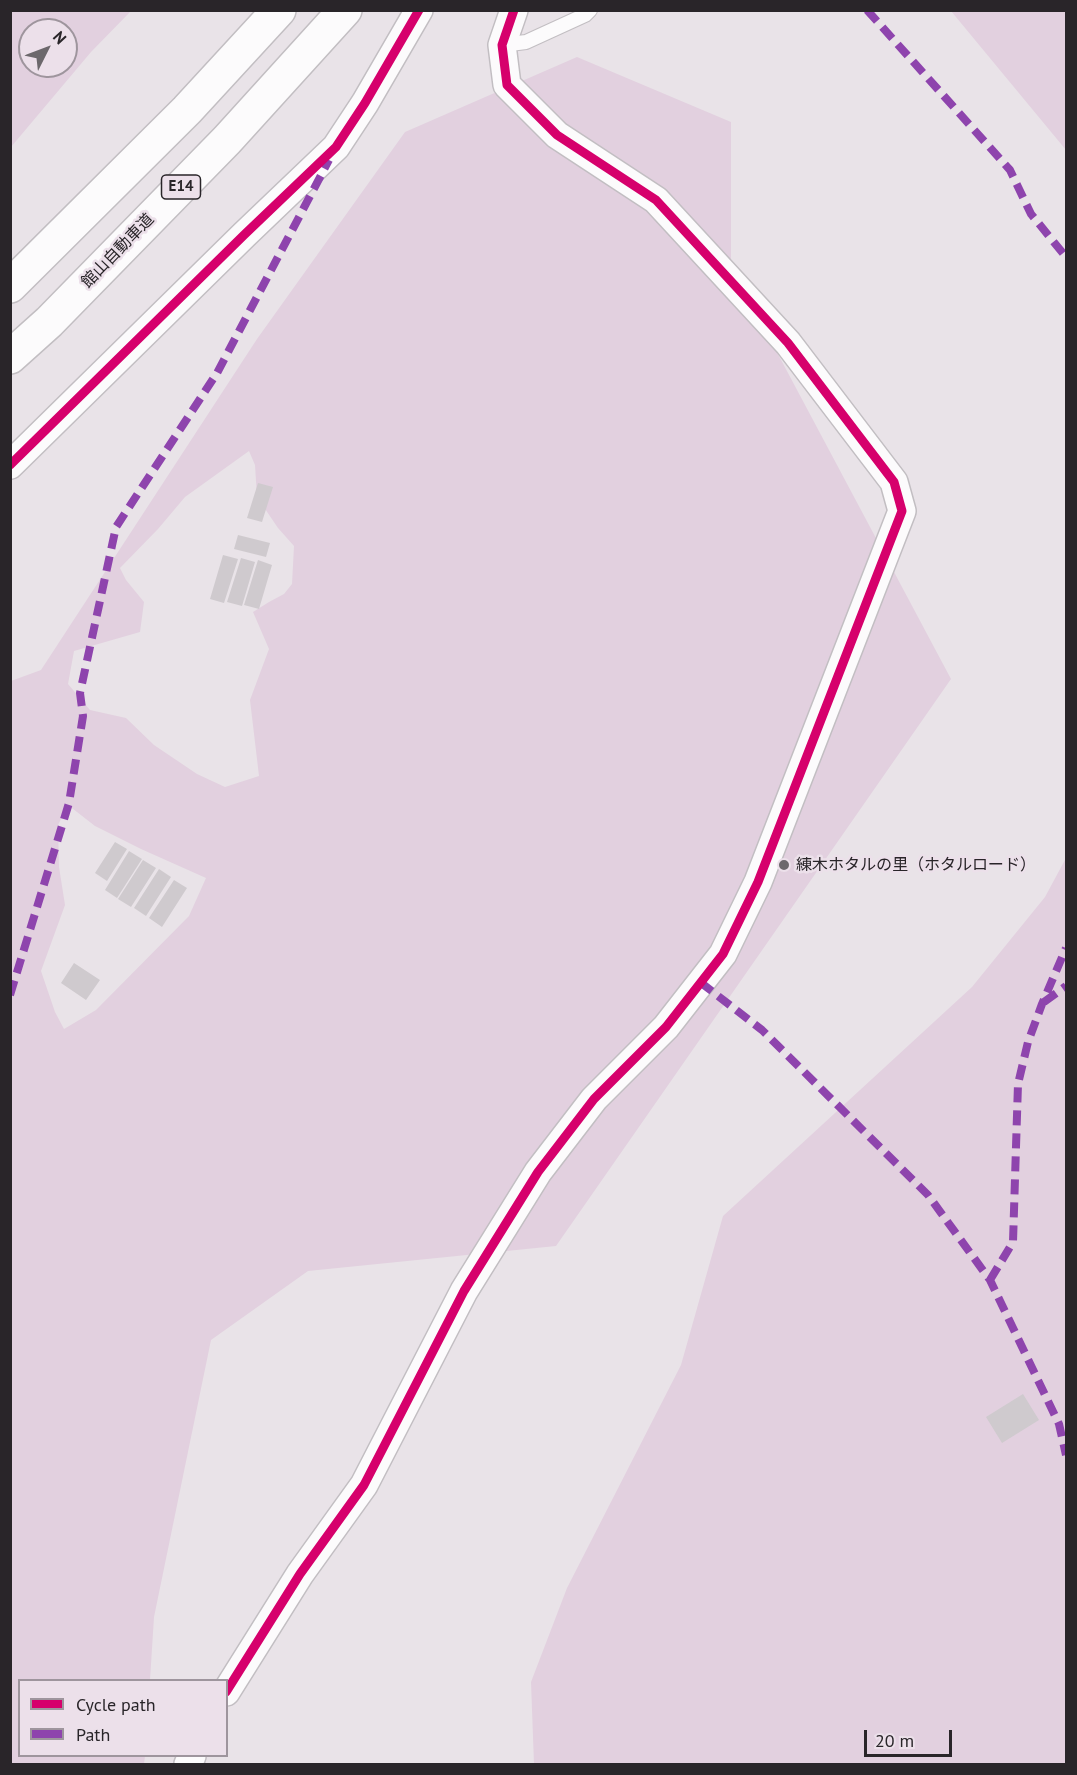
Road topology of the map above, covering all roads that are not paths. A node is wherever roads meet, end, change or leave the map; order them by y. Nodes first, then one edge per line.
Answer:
1 (279, 10) edge
2 (345, 10) edge
3 (419, 10) edge
4 (514, 10) edge
5 (590, 10) edge
6 (502, 45) junction
7 (10, 286) edge
8 (10, 357) edge
9 (10, 465) edge
10 (228, 1689) edge

1 - 7 highway
2 - 8 highway, 館山自動車道 / E14
3 - 9 street
4 - 6 street
5 - 6 lane
6 - 10 street

